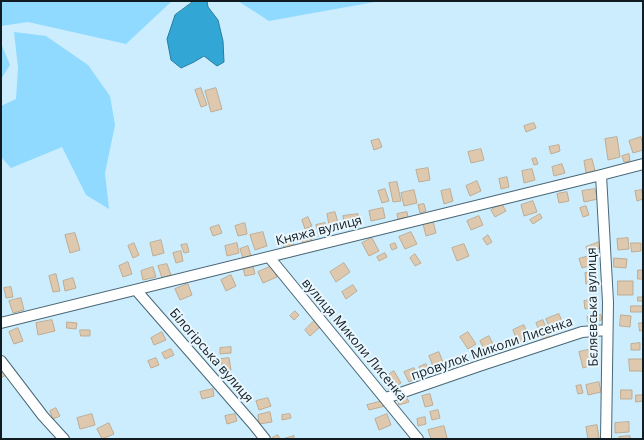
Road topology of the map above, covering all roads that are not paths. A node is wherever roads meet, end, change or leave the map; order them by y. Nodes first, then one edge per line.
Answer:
1 (643, 164) edge
2 (601, 175) junction
3 (269, 257) junction
4 (136, 290) junction
5 (1, 323) edge
6 (607, 330) junction
7 (1, 361) edge
8 (386, 398) junction
9 (64, 439) edge
10 (265, 439) edge
11 (418, 439) edge
12 (606, 439) edge

1 - 2 street, Княжа вулиця
2 - 3 street, Княжа вулиця
2 - 6 street, Бєляєвська вулиця
3 - 4 street, Княжа вулиця
3 - 8 street, вулиця Миколи Лисенка
4 - 5 street, Княжа вулиця
4 - 10 street, Білогірська вулиця
6 - 8 street, провулок Миколи Лисенка
6 - 12 street, Бєляєвська вулиця
7 - 9 street
8 - 11 street, вулиця Миколи Лисенка

